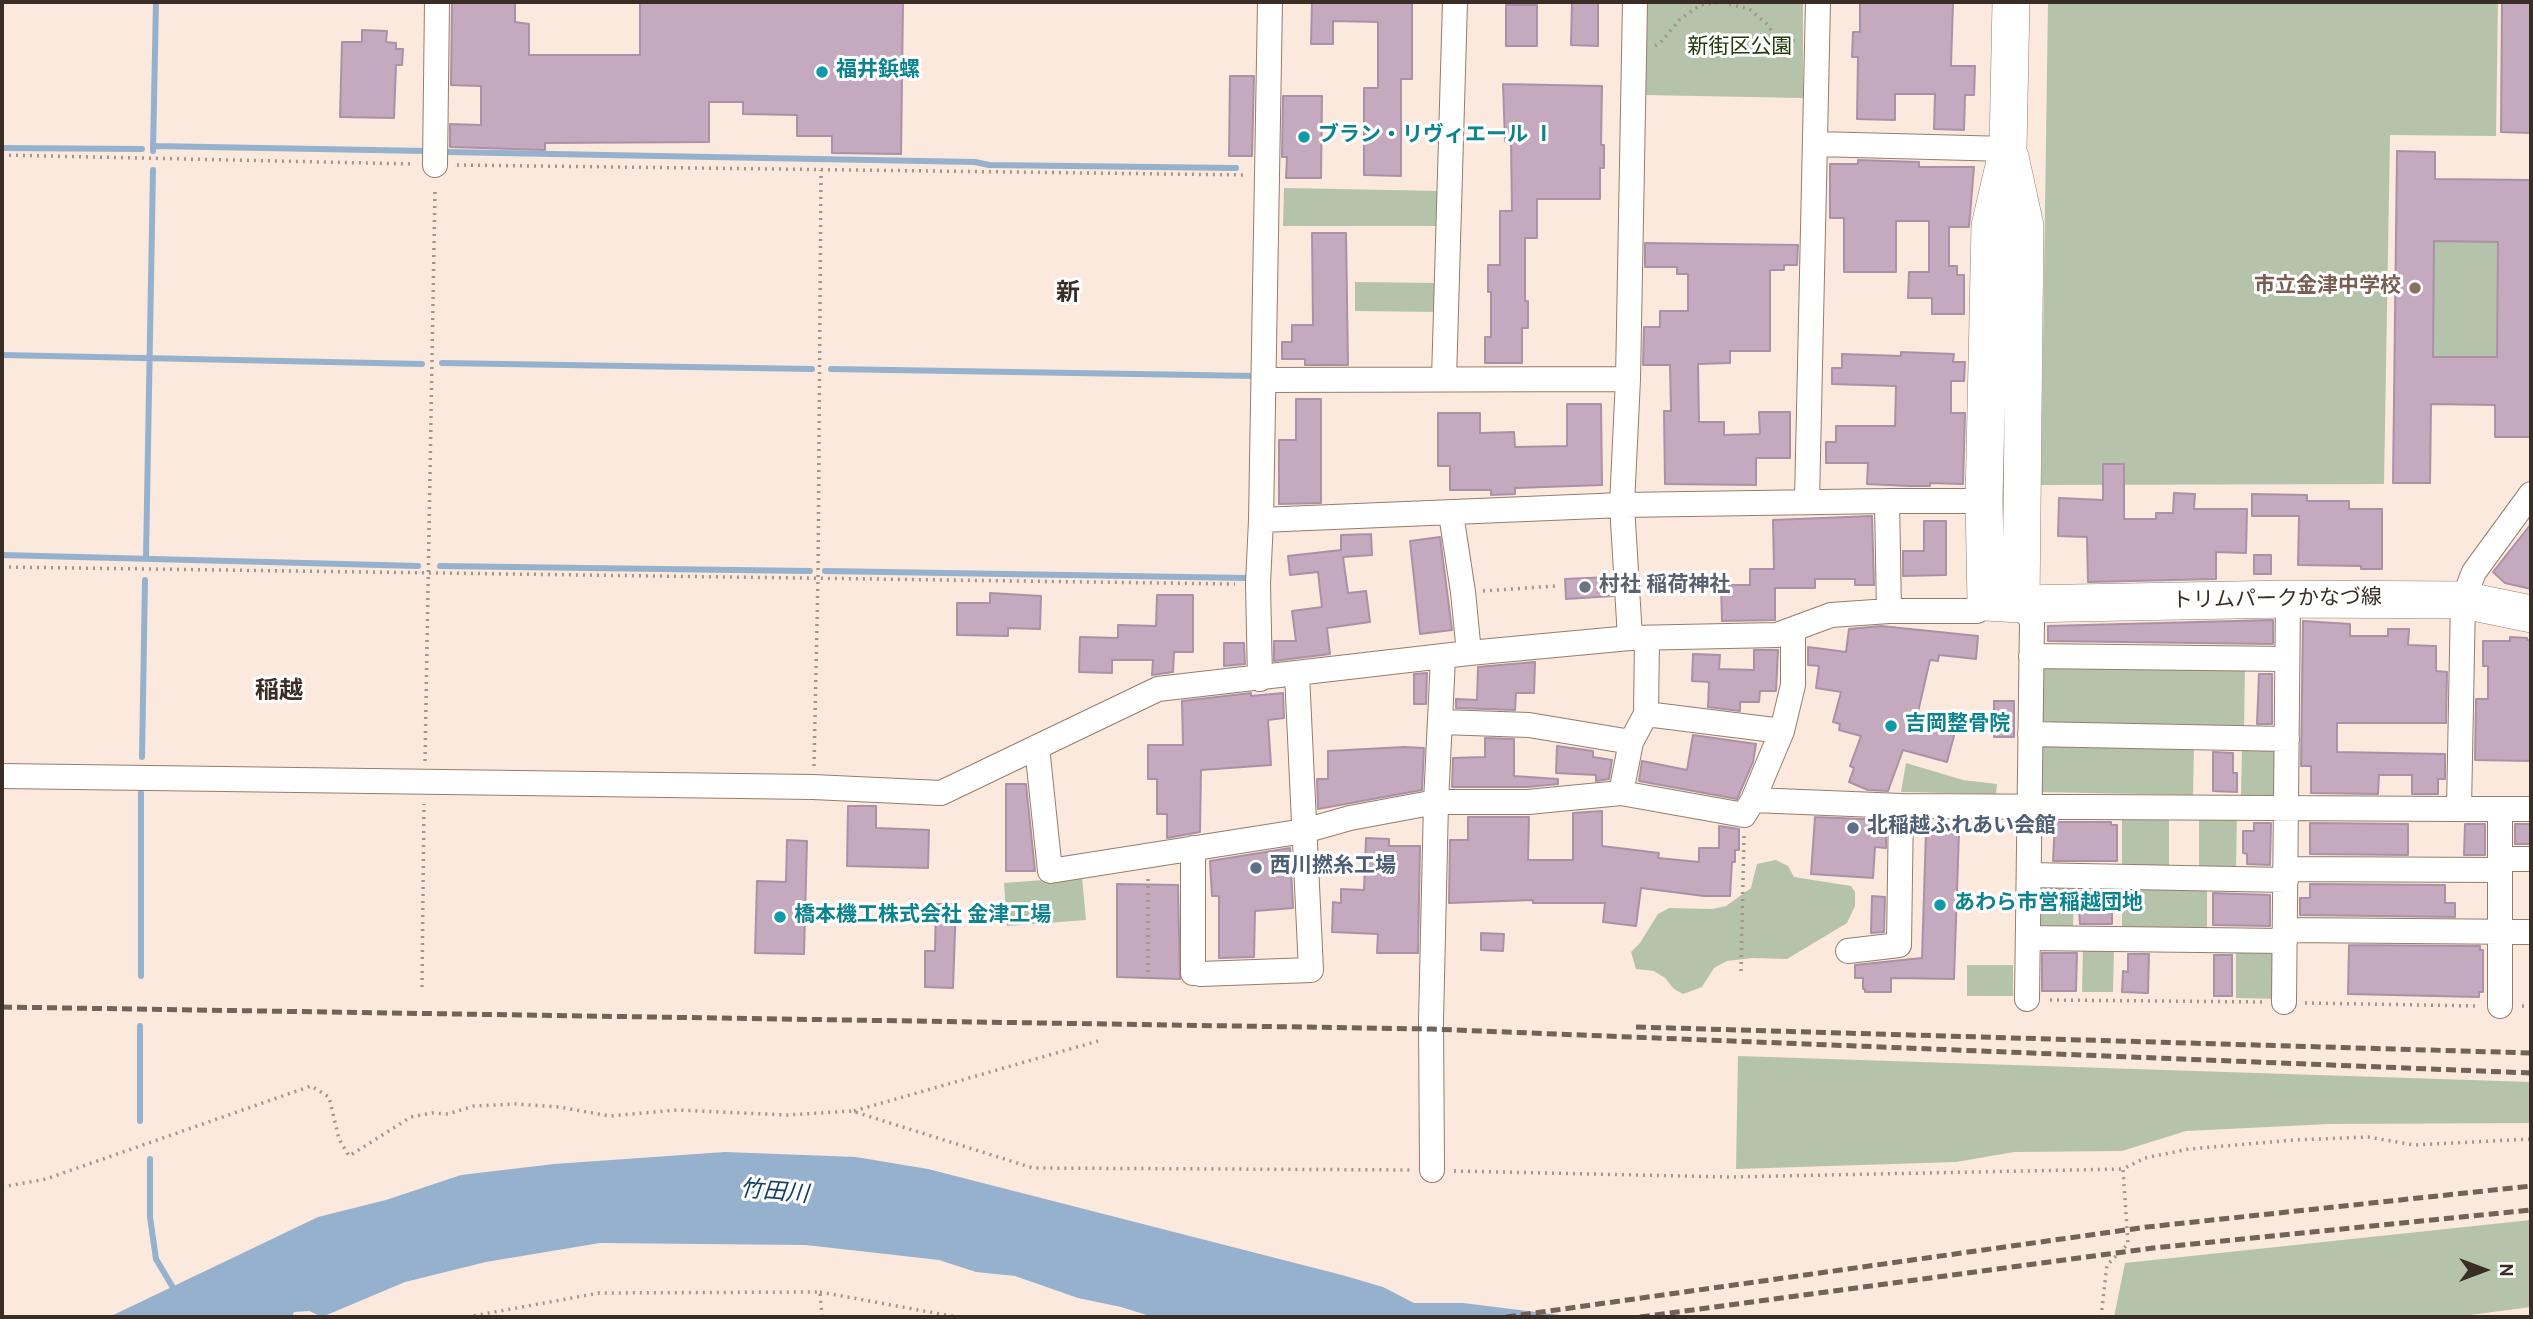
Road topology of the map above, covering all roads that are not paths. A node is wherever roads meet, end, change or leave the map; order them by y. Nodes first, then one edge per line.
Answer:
1 (437, 2) edge
2 (1270, 2) edge
3 (1455, 2) edge
4 (1634, 2) edge
5 (1818, 2) edge
6 (2011, 2) edge
7 (1816, 144) junction
8 (2008, 149) junction
9 (435, 165) road end
10 (1628, 379) junction
11 (1264, 380) junction
12 (1444, 380) junction
13 (2531, 494) edge
14 (1807, 501) junction
15 (1887, 501) junction
16 (1984, 501) junction
17 (1622, 505) junction
18 (1451, 514) junction
19 (1261, 520) junction
20 (2288, 599) junction
21 (2463, 600) junction
22 (2003, 603) junction
23 (1889, 611) junction
24 (2531, 614) edge
25 (1793, 631) junction
26 (1639, 638) junction
27 (1469, 653) junction
28 (2031, 656) junction
29 (1443, 658) junction
30 (2287, 659) junction
31 (1297, 674) junction
32 (1260, 678) junction
33 (1646, 714) junction
34 (1441, 722) junction
35 (1782, 731) junction
36 (2030, 734) junction
37 (2287, 738) junction
38 (1631, 742) junction
39 (1037, 747) junction
40 (2, 776) edge
41 (1621, 793) junction
42 (1436, 803) junction
43 (2029, 805) junction
44 (1901, 806) junction
45 (2286, 807) junction
46 (1749, 808) junction
47 (2459, 809) junction
48 (2500, 809) junction
49 (2531, 809) edge
50 (1304, 831) junction
51 (1193, 848) junction
52 (2531, 859) edge
53 (2500, 864) junction
54 (2285, 874) junction
55 (2029, 875) junction
56 (2500, 932) junction
57 (2531, 932) edge
58 (2285, 935) junction
59 (2028, 938) junction
60 (1847, 951) dead end
61 (2027, 999) road end
62 (2284, 1002) road end
63 (2500, 1006) road end
64 (1432, 1170) road end

1 - 9 street
2 - 11 street
3 - 12 street
4 - 10 street
5 - 7 street
6 - 8 main road
7 - 8 street
7 - 14 street
8 - 16 main road
8 - 22 main road
10 - 12 street
10 - 17 street
11 - 12 street
11 - 19 street
13 - 21 street
14 - 15 street
14 - 17 street
15 - 16 street
15 - 23 street
16 - 22 main road
17 - 18 street
17 - 26 street
18 - 19 street
18 - 27 street
19 - 32 street
20 - 21 main road, トリムパークかなづ線
20 - 22 main road, トリムパークかなづ線
20 - 30 street
21 - 24 main road, トリムパークかなづ線
21 - 47 street
22 - 23 street
22 - 28 street
23 - 25 street
25 - 26 street
25 - 35 street
26 - 27 street
26 - 33 street
27 - 29 street
28 - 30 street
28 - 36 street
29 - 31 street
29 - 34 street
30 - 37 street
31 - 32 street
31 - 50 street
32 - 39 street
33 - 35 street
33 - 38 street
34 - 38 street
34 - 42 street
35 - 46 street
36 - 37 street
36 - 43 street
37 - 45 street
38 - 41 street
39 - 40 street
39 - 51 street
41 - 42 street
41 - 46 street
42 - 50 street
42 - 64 street
43 - 44 street
43 - 45 street
43 - 55 street
44 - 46 street
44 - 60 street
45 - 47 street
45 - 54 street
47 - 48 street
48 - 49 street
48 - 53 street
50 - 51 street
50 - 51 street
52 - 53 street
53 - 54 street
53 - 56 street
54 - 55 street
54 - 58 street
55 - 59 street
56 - 57 street
56 - 58 street
56 - 63 street
58 - 59 street
58 - 62 street
59 - 61 street

